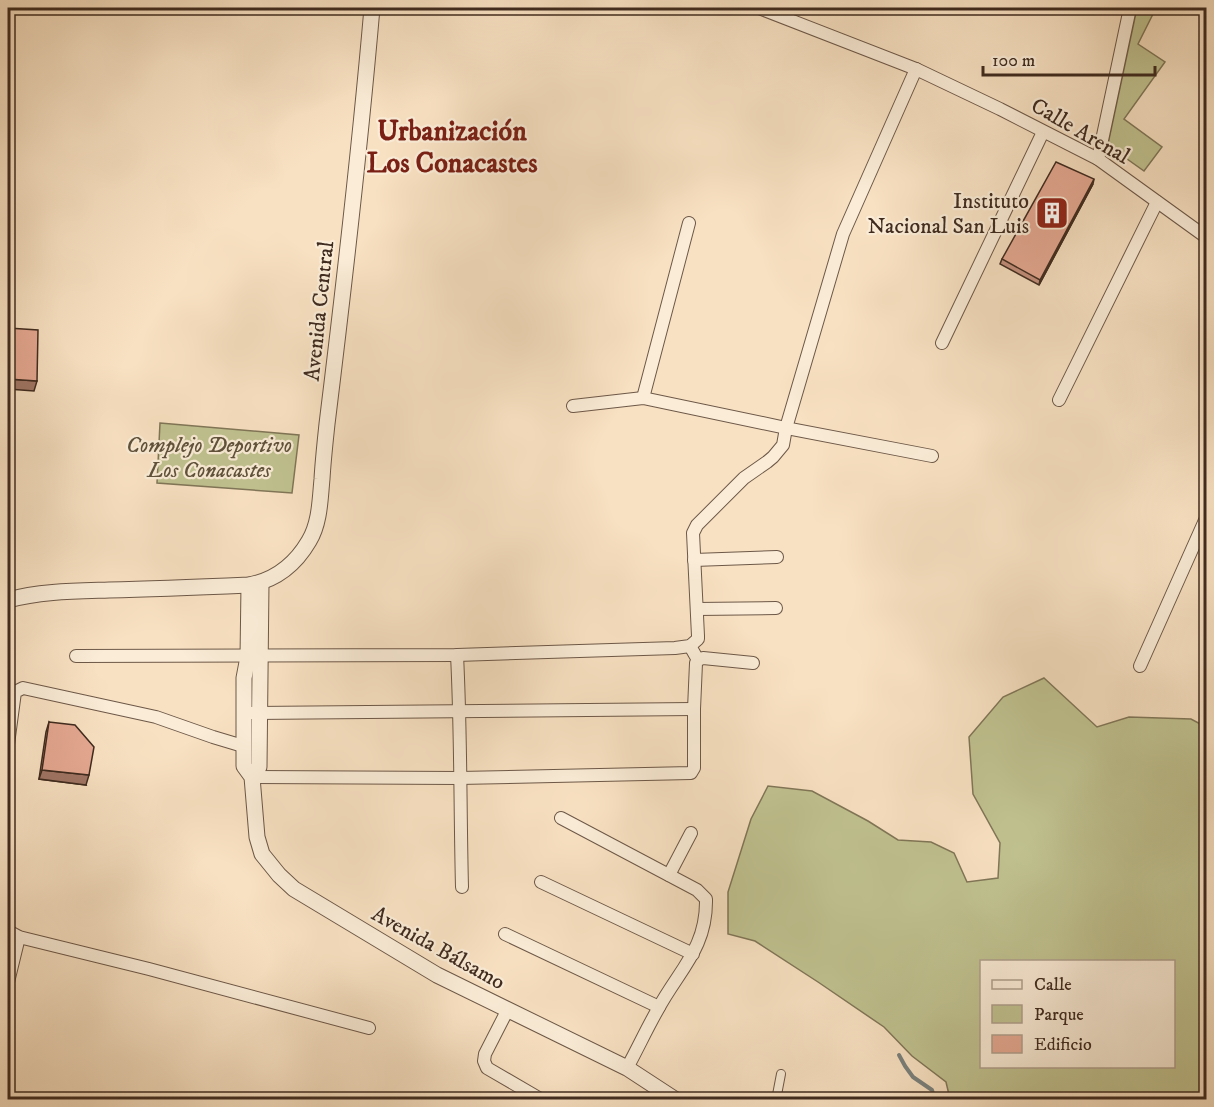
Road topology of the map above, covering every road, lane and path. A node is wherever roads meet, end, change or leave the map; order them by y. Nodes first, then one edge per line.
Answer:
1 (372, 8) edge
2 (759, 8) edge
3 (1130, 8) edge
4 (916, 69) junction
5 (1043, 132) junction
6 (1098, 159) junction
7 (1158, 202) junction
8 (689, 223) dead end
9 (1206, 237) edge
10 (942, 343) dead end
11 (643, 398) junction
12 (1059, 400) dead end
13 (573, 406) dead end
14 (786, 428) junction
15 (932, 456) dead end
16 (1206, 518) edge
17 (777, 557) dead end
18 (694, 560) junction
19 (255, 584) junction
20 (8, 600) edge
21 (777, 608) dead end
22 (697, 609) junction
23 (690, 646) junction
24 (457, 655) junction
25 (76, 656) dead end
26 (254, 657) junction
27 (698, 660) junction
28 (753, 663) dead end
29 (1140, 666) dead end
30 (694, 709) junction
31 (460, 712) junction
32 (243, 713) junction
33 (259, 713) junction
34 (8, 744) edge
35 (243, 746) junction
36 (252, 777) junction
37 (459, 778) junction
38 (561, 818) dead end
39 (691, 833) dead end
40 (669, 875) junction
41 (541, 882) dead end
42 (462, 887) dead end
43 (8, 931) edge
44 (506, 934) dead end
45 (20, 937) junction
46 (693, 954) junction
47 (8, 982) edge
48 (659, 1007) junction
49 (508, 1009) junction
50 (369, 1028) dead end
51 (627, 1068) junction
52 (781, 1074) dead end
53 (542, 1100) edge
54 (676, 1100) edge
55 (776, 1100) edge

1 - 19 street, Avenida Central
2 - 4 street, Calle Arenal
3 - 6 street
4 - 5 street, Calle Arenal
4 - 14 street
5 - 6 street, Calle Arenal
5 - 10 street
6 - 7 street, Calle Arenal
7 - 9 street, Calle Arenal
7 - 12 street
8 - 11 street
11 - 13 street
11 - 14 street
14 - 15 street
14 - 18 street
16 - 29 street
17 - 18 street
18 - 22 street
19 - 20 street
19 - 26 street, Avenida Bálsamo
21 - 22 street
22 - 23 street
23 - 24 street
23 - 27 street
24 - 26 street
24 - 31 street
25 - 26 street
26 - 32 street, Avenida Bálsamo
26 - 33 street, Avenida Bálsamo
27 - 28 street
27 - 30 street
30 - 31 street
30 - 37 street
31 - 33 street
31 - 37 street
32 - 33 street
32 - 35 street, Avenida Bálsamo
33 - 36 street, Avenida Bálsamo
34 - 35 street
35 - 36 street, Avenida Bálsamo
36 - 37 street
36 - 49 street, Avenida Bálsamo
37 - 42 street
38 - 40 street
39 - 40 street
40 - 46 street
41 - 46 street
43 - 45 street
44 - 48 street
45 - 47 street
45 - 50 street
46 - 48 street
48 - 51 street
49 - 51 street, Avenida Bálsamo
49 - 53 street
51 - 54 street, Avenida Bálsamo
52 - 55 street

